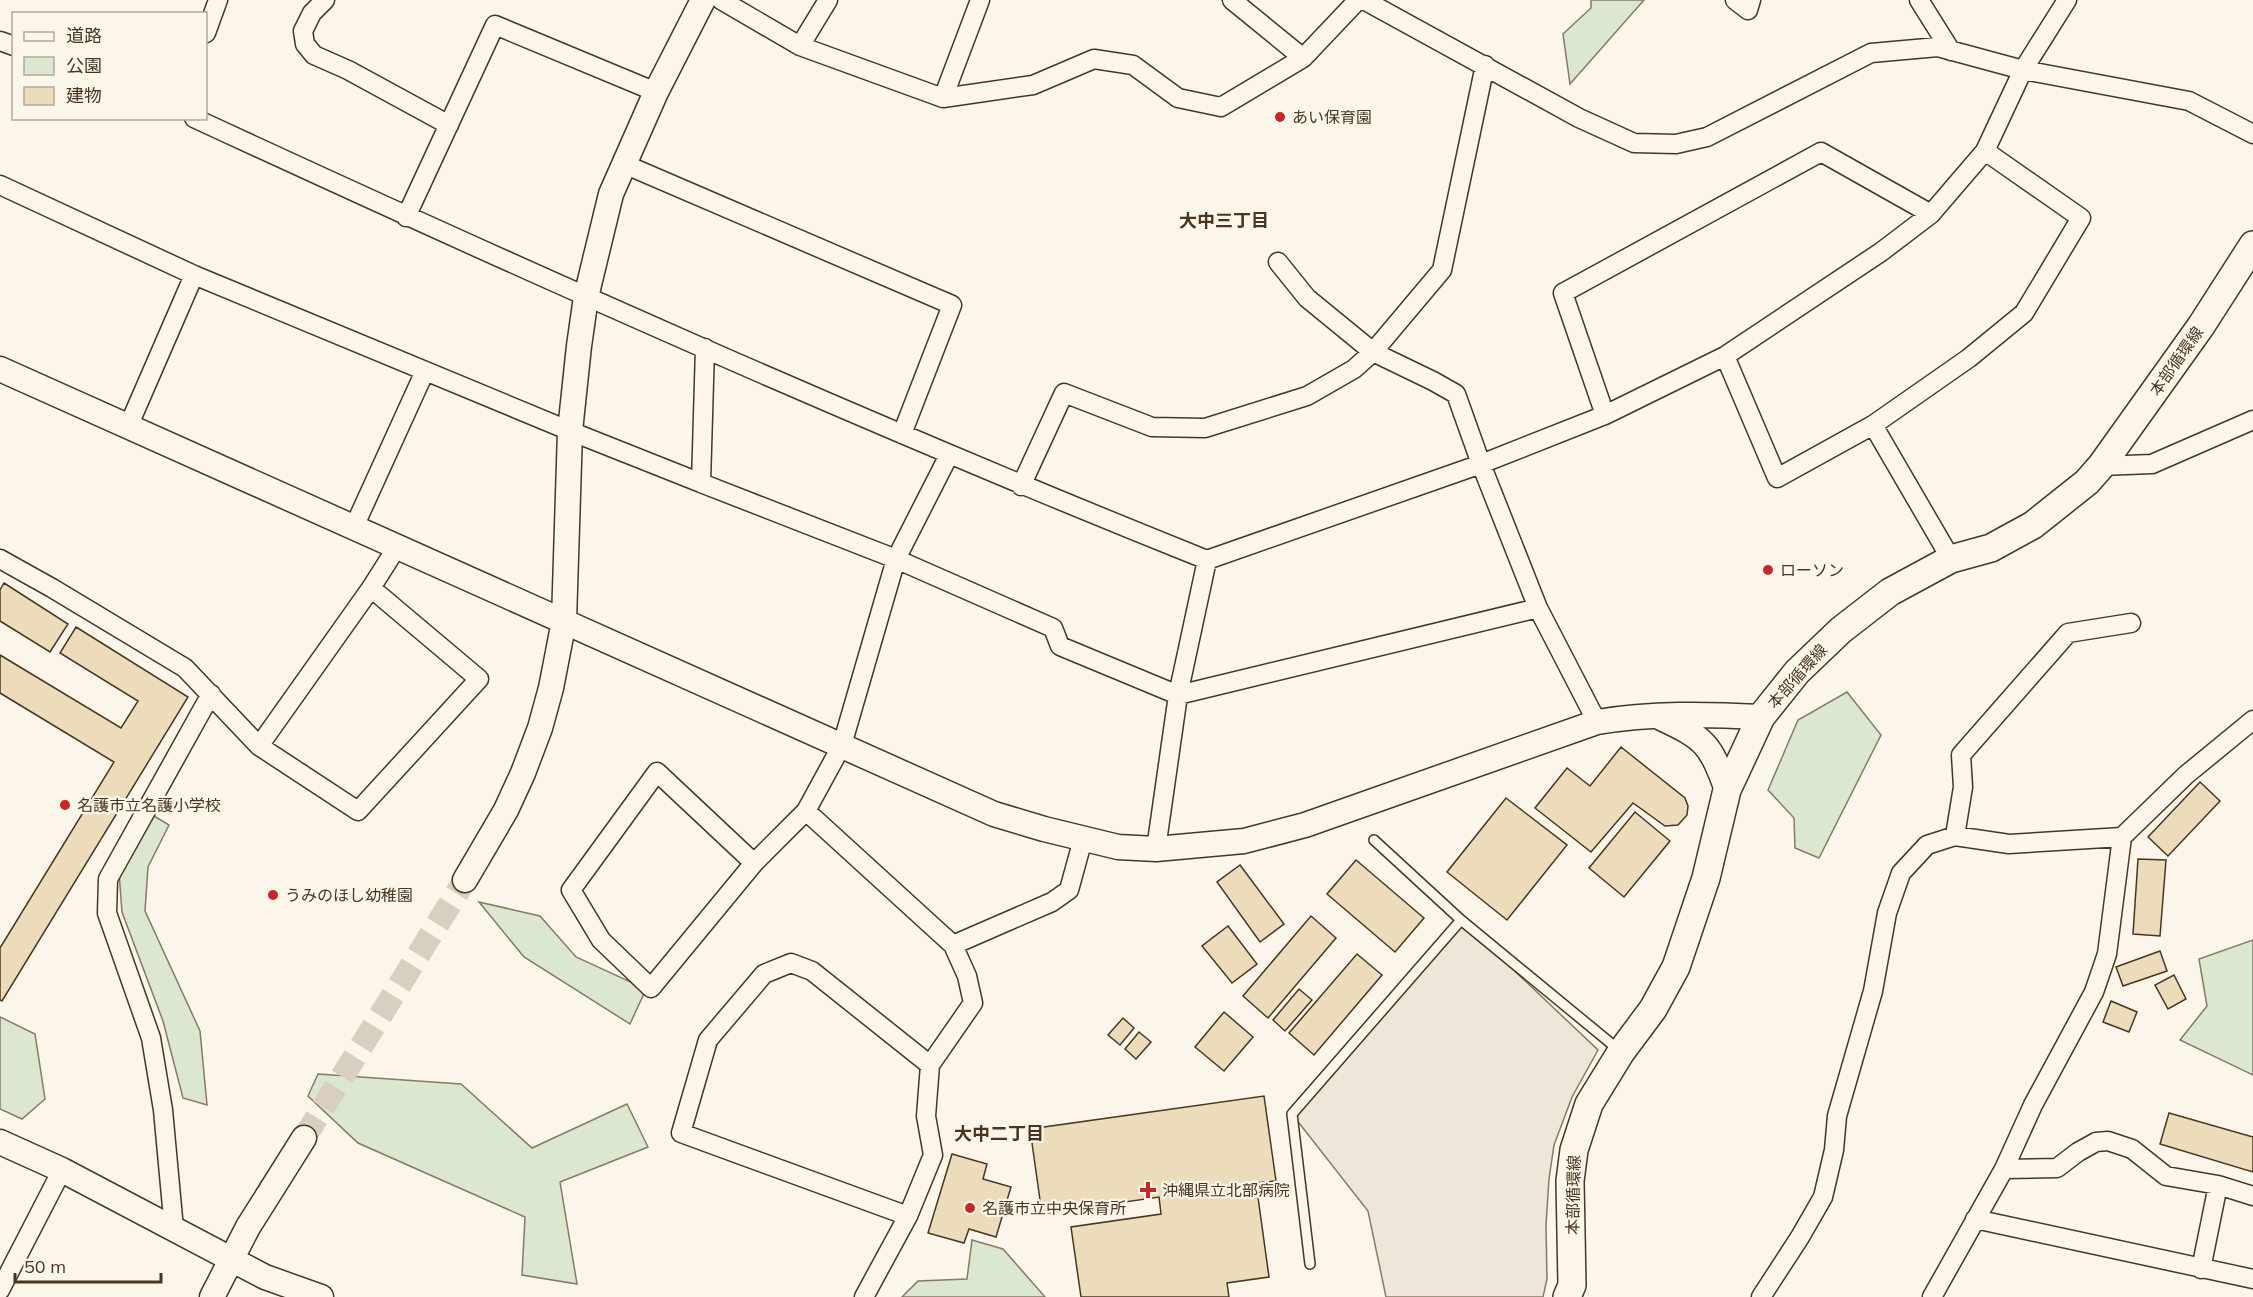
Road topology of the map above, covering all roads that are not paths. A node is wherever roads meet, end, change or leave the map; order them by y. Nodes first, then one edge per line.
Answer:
1 (218, 0) edge
2 (325, 0) edge
3 (703, 0) edge
4 (721, 0) edge
5 (828, 0) edge
6 (980, 0) edge
7 (1232, 0) edge
8 (1358, 0) edge
9 (1364, 0) edge
10 (1735, 0) edge
11 (1751, 0) edge
12 (1919, 0) edge
13 (2067, 0) edge
14 (207, 30) edge
15 (800, 46) junction
16 (1952, 51) junction
17 (1303, 58) junction
18 (1485, 65) junction
19 (2023, 70) junction
20 (656, 92) junction
21 (944, 98) junction
22 (198, 120) edge
23 (449, 125) junction
24 (2253, 134) edge
25 (1985, 151) junction
26 (624, 164) junction
27 (0, 185) edge
28 (1931, 214) junction
29 (406, 217) junction
30 (2253, 245) edge
31 (1278, 262) dead end
32 (194, 275) junction
33 (586, 297) junction
34 (705, 348) junction
35 (1373, 352) junction
36 (1725, 356) junction
37 (0, 369) edge
38 (425, 371) junction
39 (1605, 415) junction
40 (2253, 420) edge
41 (1873, 425) junction
42 (128, 427) junction
43 (570, 431) junction
44 (902, 435) junction
45 (949, 455) junction
46 (1481, 464) junction
47 (2101, 466) junction
48 (700, 483) junction
49 (1022, 486) junction
50 (354, 527) junction
51 (397, 547) junction
52 (0, 559) edge
53 (896, 559) junction
54 (1951, 559) junction
55 (1208, 560) junction
56 (371, 588) junction
57 (1538, 608) junction
58 (564, 621) junction
59 (2131, 623) dead end
60 (211, 694) junction
61 (1178, 695) junction
62 (1656, 716) junction
63 (1761, 717) junction
64 (2253, 720) edge
65 (1597, 722) junction
66 (842, 745) junction
67 (259, 746) junction
68 (1727, 790) junction
69 (806, 811) junction
70 (1955, 836) junction
71 (2122, 837) junction
72 (1083, 839) junction
73 (1374, 840) dead end
74 (1156, 849) junction
75 (754, 863) junction
76 (465, 880) tunnel mouth
77 (1461, 920) junction
78 (953, 945) junction
79 (1621, 1052) junction
80 (930, 1065) junction
81 (304, 1138) tunnel mouth
82 (0, 1142) edge
83 (2004, 1169) junction
84 (62, 1170) junction
85 (2218, 1185) junction
86 (2253, 1196) edge
87 (908, 1216) junction
88 (1975, 1219) junction
89 (174, 1229) junction
90 (232, 1260) junction
91 (1310, 1264) dead end
92 (2201, 1269) junction
93 (2253, 1279) edge
94 (0, 1292) edge
95 (1769, 1293) edge
96 (5, 1297) edge
97 (212, 1297) edge
98 (321, 1297) edge
99 (864, 1297) edge
100 (1567, 1297) edge
101 (1932, 1297) edge

1 - 14 street
2 - 23 street
3 - 20 street
4 - 15 street
5 - 15 street
6 - 21 street
7 - 17 street
8 - 17 street
9 - 18 street
10 - 11 street
12 - 16 street
13 - 19 street
15 - 21 street
16 - 18 street
16 - 19 street
17 - 21 street
18 - 35 street
19 - 24 street
19 - 25 street
20 - 23 street
20 - 26 street
22 - 29 street
23 - 29 street
25 - 28 street
25 - 41 street
26 - 33 street
26 - 44 street
27 - 32 street
28 - 36 street
28 - 39 street
29 - 33 street
30 - 47 main road, 本部循環線
31 - 35 street
32 - 38 street
32 - 42 street
33 - 34 street
33 - 43 street
34 - 44 street
34 - 48 street
35 - 46 street
35 - 49 street
36 - 39 street
36 - 41 street
37 - 42 street
38 - 43 street
38 - 50 street
39 - 46 street
40 - 47 street
41 - 54 street
42 - 50 street
43 - 48 street
43 - 58 street
44 - 45 street
45 - 49 street
45 - 53 street
46 - 55 street
46 - 57 street
47 - 54 main road, 本部循環線
48 - 53 street
49 - 55 street
50 - 51 street
51 - 56 street
51 - 58 street
52 - 60 street
53 - 61 street
53 - 66 street
54 - 63 main road, 本部循環線
55 - 61 street
56 - 67 street
56 - 67 street
57 - 61 street
57 - 65 street
58 - 66 street
58 - 76 street
59 - 70 street
60 - 67 street
60 - 89 street
61 - 74 street
62 - 63 street
62 - 65 street
62 - 68 street
63 - 68 main road, 本部循環線
64 - 71 street
65 - 74 street
66 - 69 street
66 - 72 street
68 - 79 main road, 本部循環線
69 - 75 street
69 - 78 street
70 - 71 street
70 - 95 street
71 - 83 street
72 - 74 street
72 - 78 street
73 - 77 lane
75 - 75 street
77 - 79 lane
77 - 91 lane
78 - 80 street
79 - 100 main road, 本部循環線
80 - 87 street
80 - 87 street
81 - 90 street
82 - 84 street
83 - 85 street
83 - 88 street
84 - 89 street
84 - 94 street
85 - 86 street
85 - 92 street
87 - 99 street
88 - 92 street
88 - 101 street
89 - 90 street
90 - 97 street
90 - 98 street
92 - 93 street
94 - 96 street

